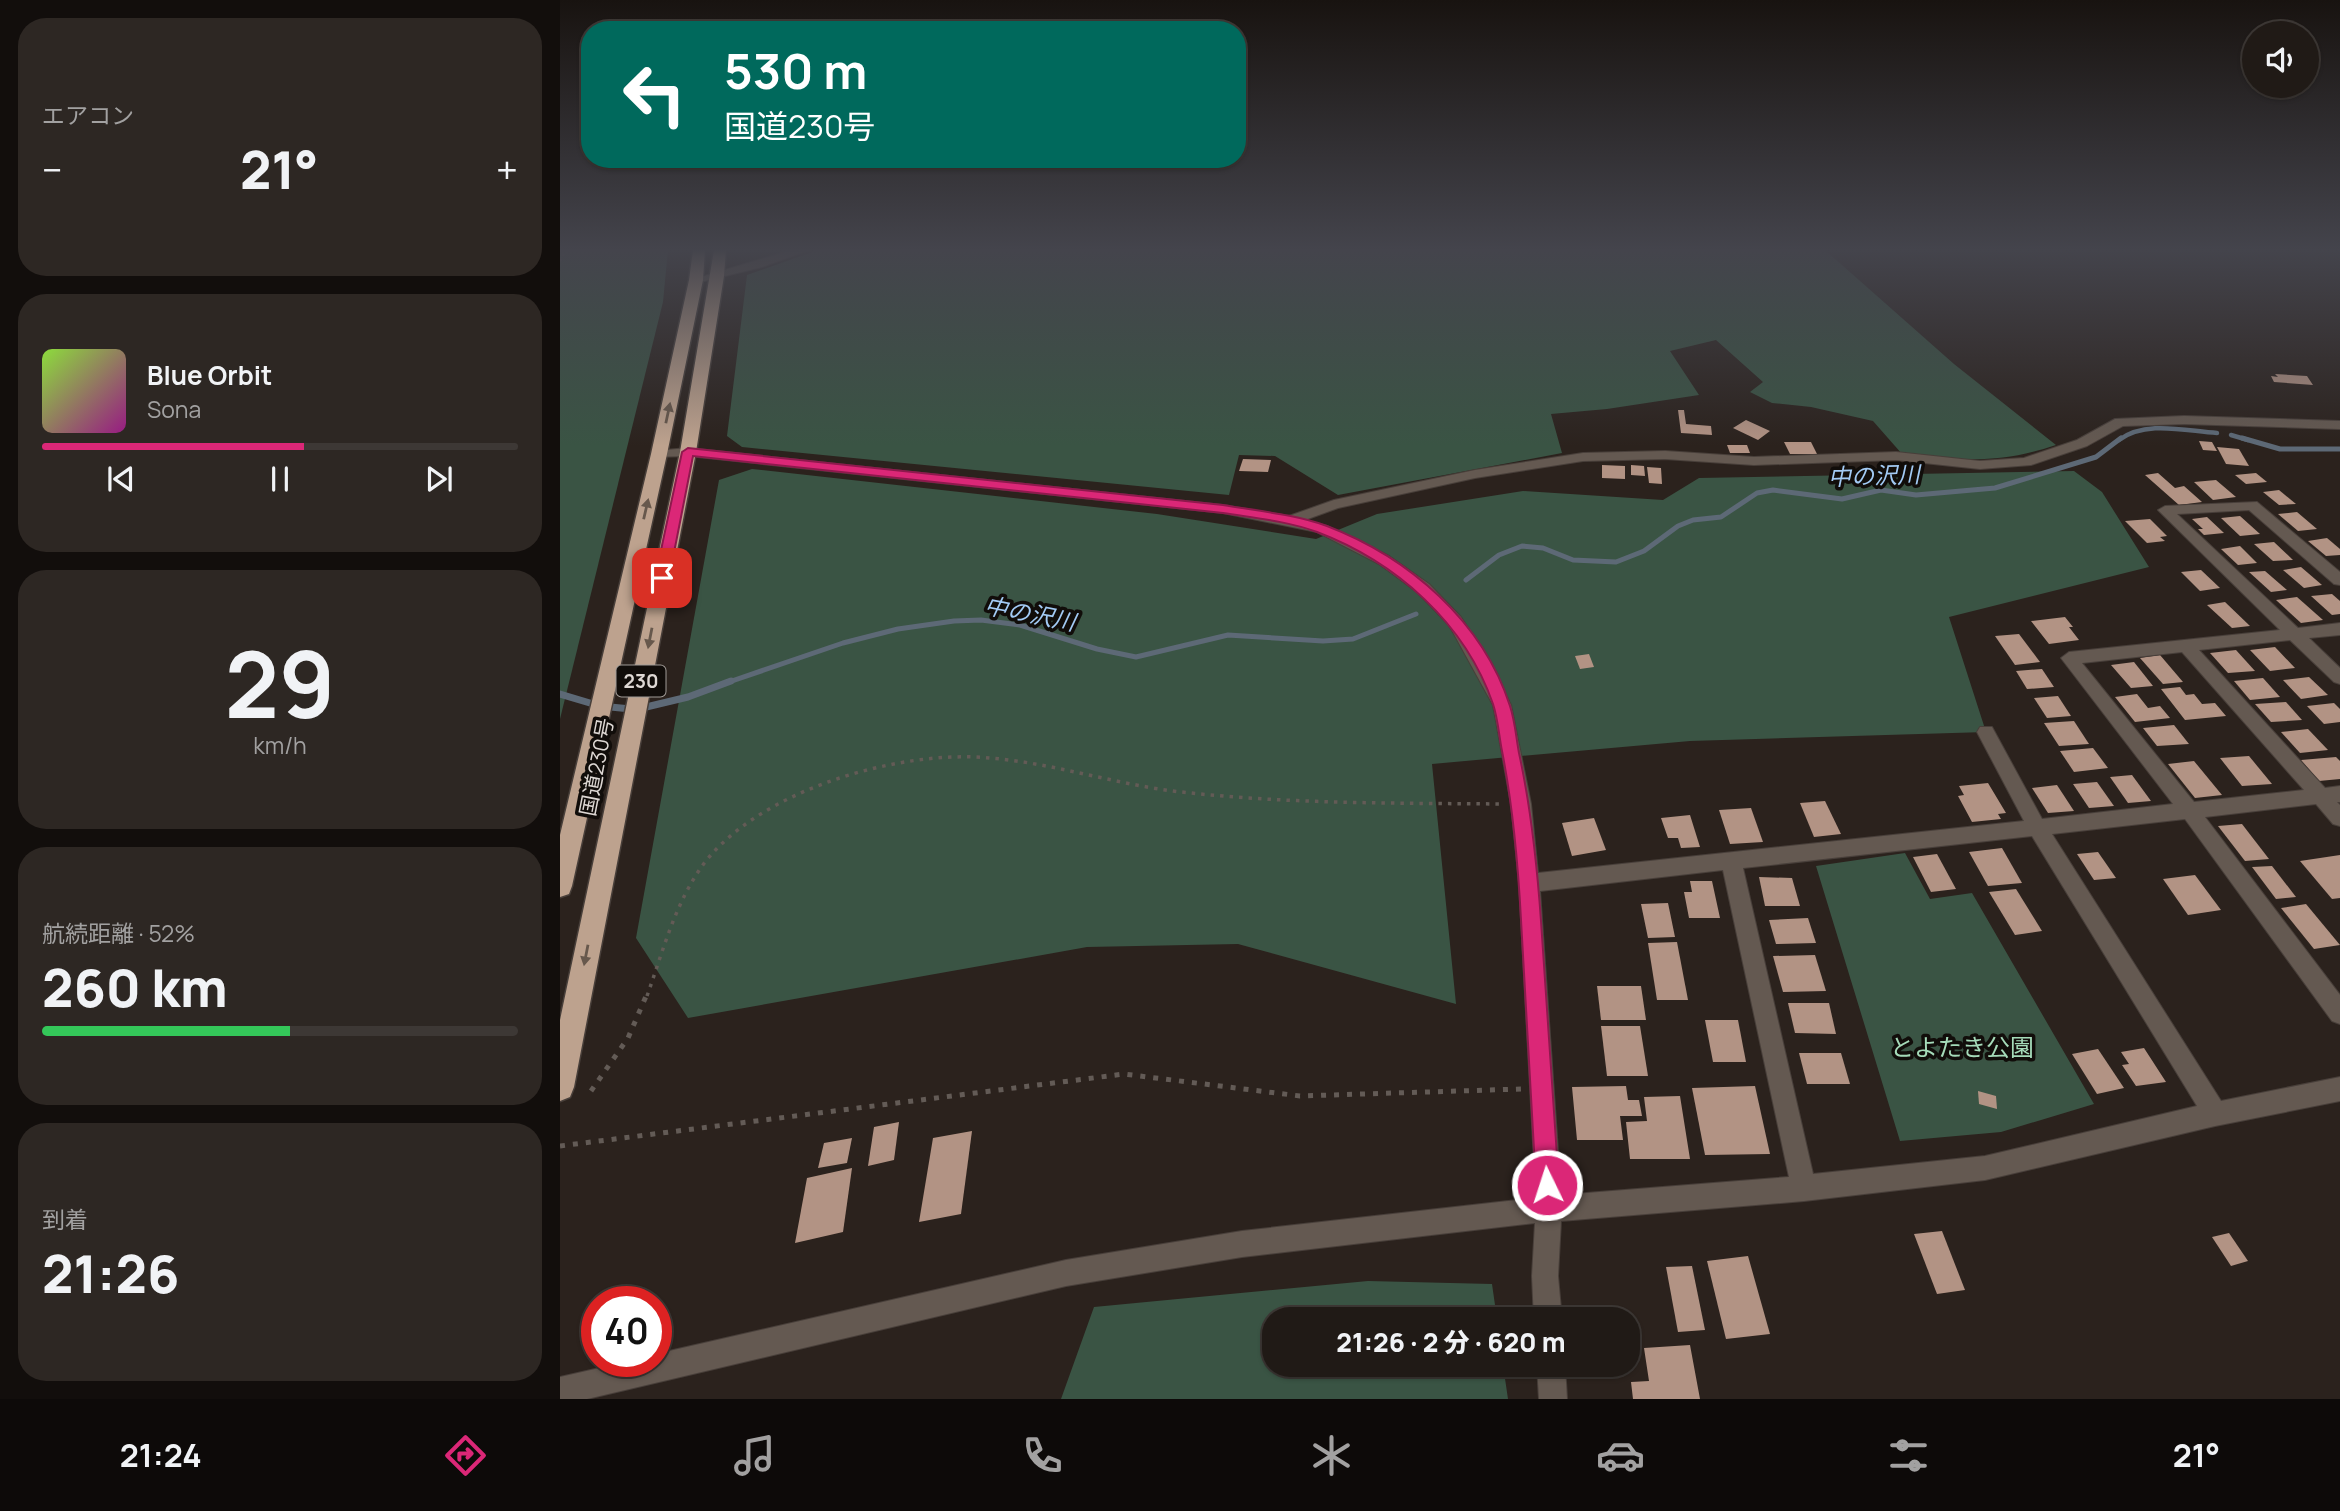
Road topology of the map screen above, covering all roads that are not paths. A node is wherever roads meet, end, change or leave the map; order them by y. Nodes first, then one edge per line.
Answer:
1 (689, 315) edge
2 (711, 315) edge
3 (2340, 425) edge
4 (688, 452) junction
5 (659, 454) junction
6 (1290, 520) junction
7 (2340, 580) edge
8 (2340, 629) edge
9 (2293, 634) junction
10 (2186, 646) junction
11 (2340, 678) edge
12 (1986, 732) dead end
13 (2330, 795) edge
14 (2189, 810) junction
15 (2340, 818) edge
16 (2037, 827) junction
17 (1731, 860) junction
18 (1529, 883) junction
19 (560, 886) edge
20 (2340, 1013) edge
21 (560, 1087) edge
22 (2340, 1089) edge
23 (2216, 1114) junction
24 (1804, 1188) junction
25 (1549, 1209) junction
26 (1547, 1307) edge
27 (1552, 1377) edge
28 (560, 1391) edge
29 (1553, 1399) edge

5 -> 1 highway, 国道230号 / 230
2 - 4 highway, 国道230号 / 230
3 - 6 street
4 - 5 street
4 - 6 street
4 -> 21 highway, 国道230号 / 230
19 -> 5 highway, 国道230号 / 230
6 - 18 street
7 - 9 street
8 - 9 street
9 - 10 street
9 - 11 street
10 - 13 street
10 - 14 street
12 - 16 street
13 - 14 street
13 - 15 street
14 - 16 street
14 - 20 street
16 - 17 street
16 - 23 street
17 - 18 street
17 - 24 street
18 - 25 street
22 - 23 street
23 - 24 street
24 - 25 street
25 - 26 street
25 - 28 street
27 - 29 street

